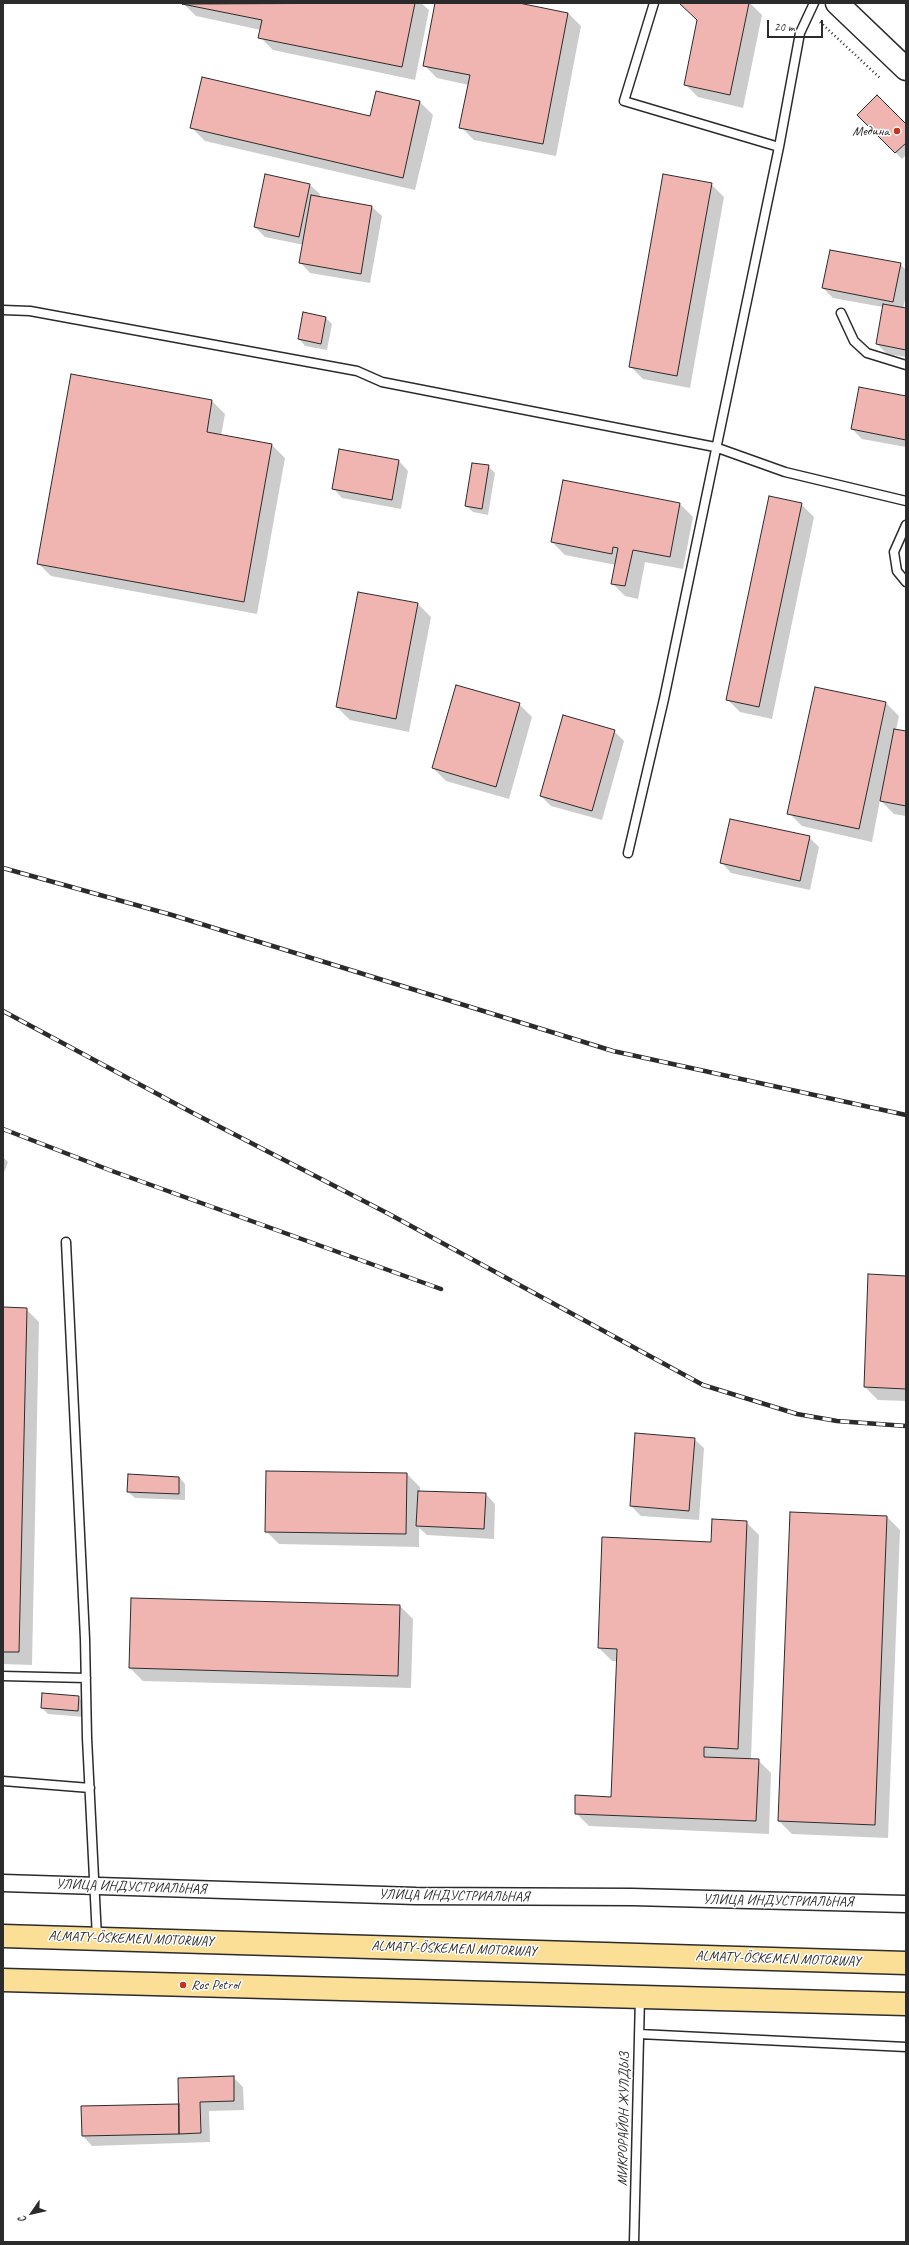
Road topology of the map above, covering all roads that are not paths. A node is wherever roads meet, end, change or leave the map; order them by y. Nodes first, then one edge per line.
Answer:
1 (654, 3) edge
2 (814, 3) edge
3 (837, 3) edge
4 (906, 68) edge
5 (779, 147) junction
6 (3, 310) edge
7 (841, 313) dead end
8 (906, 365) edge
9 (715, 447) junction
10 (906, 501) edge
11 (906, 525) edge
12 (906, 582) edge
13 (628, 853) dead end
14 (66, 1242) dead end
15 (3, 1676) edge
16 (86, 1678) junction
17 (3, 1781) edge
18 (90, 1788) junction
19 (3, 1883) edge
20 (94, 1885) junction
21 (906, 1904) edge
22 (3, 1936) edge
23 (97, 1938) junction
24 (906, 1963) edge
25 (3, 1980) edge
26 (640, 1996) junction
27 (906, 2004) edge
28 (639, 2034) junction
29 (906, 2047) edge
30 (634, 2242) edge

1 - 5 lane
2 - 5 lane
3 - 4 main road
5 - 9 lane
6 - 9 lane
7 - 8 lane
9 - 10 lane
9 - 13 lane
11 - 12 lane
14 - 16 lane
15 - 16 lane
16 - 18 lane
17 - 18 lane
18 - 20 lane
19 - 20 street, УЛИЦА ИНДУСТРИАЛЬНАЯ
20 - 21 street, УЛИЦА ИНДУСТРИАЛЬНАЯ
20 - 23 lane
22 - 23 highway, ALMATY-ÖSKEMEN MOTORWAY
23 - 24 highway, ALMATY-ÖSKEMEN MOTORWAY
25 - 26 highway
26 - 27 highway
26 - 28 lane, МИКРОРАЙОН ЖУЛДЫЗ
28 - 29 lane
28 - 30 lane, МИКРОРАЙОН ЖУЛДЫЗ

